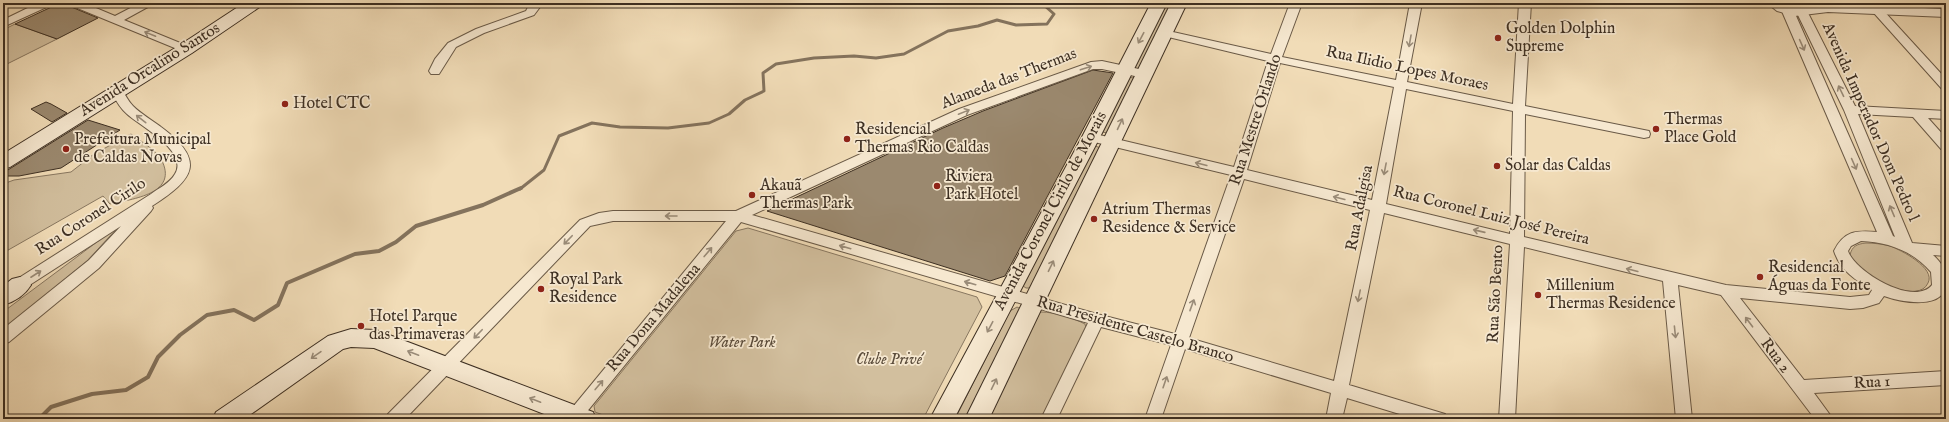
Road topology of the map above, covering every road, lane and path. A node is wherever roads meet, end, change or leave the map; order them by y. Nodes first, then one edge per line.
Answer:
1 (47, 3) edge
2 (74, 3) edge
3 (149, 3) edge
4 (255, 3) edge
5 (532, 3) edge
6 (1159, 3) edge
7 (1179, 3) edge
8 (1296, 3) edge
9 (1416, 3) edge
10 (1525, 3) edge
11 (1946, 4) edge
12 (1776, 5) edge
13 (1874, 7) edge
14 (1806, 8) edge
15 (1946, 13) edge
16 (115, 20) junction
17 (3, 24) edge
18 (1164, 33) junction
19 (186, 49) junction
20 (1275, 59) junction
21 (1124, 70) junction
22 (435, 71) dead end
23 (1144, 74) junction
24 (1402, 86) junction
25 (1946, 86) edge
26 (117, 91) junction
27 (1520, 110) junction
28 (1850, 110) junction
29 (1917, 114) junction
30 (1946, 115) edge
31 (1644, 134) dead end
32 (1091, 137) junction
33 (1111, 142) junction
34 (1946, 146) edge
35 (3, 162) edge
36 (1239, 173) junction
37 (156, 197) junction
38 (1378, 207) junction
39 (738, 216) junction
40 (1887, 239) junction
41 (1517, 240) junction
42 (1910, 248) junction
43 (1946, 251) edge
44 (1929, 260) junction
45 (1946, 262) edge
46 (1670, 279) junction
47 (1880, 289) junction
48 (9, 292) edge
49 (1726, 292) junction
50 (1008, 294) junction
51 (1034, 301) junction
52 (1097, 320) junction
53 (3, 338) edge
54 (1179, 342) junction
55 (446, 366) junction
56 (1946, 378) edge
57 (1799, 387) junction
58 (1340, 390) junction
59 (576, 418) edge
60 (225, 419) edge
61 (394, 419) edge
62 (942, 419) edge
63 (977, 419) edge
64 (1049, 419) edge
65 (1153, 419) edge
66 (1334, 419) edge
67 (1439, 419) edge
68 (1507, 419) edge
69 (1684, 419) edge
70 (1825, 419) edge

1 - 17 street
2 - 16 street
3 - 16 street
4 - 19 main road, Avenida Orcalino Santos
5 - 22 street
6 -> 21 main road, Avenida Coronel Cirilo de Morais
7 - 18 main road, Avenida Coronel Cirilo de Morais
8 - 20 street, Rua Mestre Orlando
9 -> 24 street, Rua Adalgisa
10 - 27 street, Rua São Bento
11 - 13 street
12 - 14 street
12 -> 40 street, Avenida Imperador Dom Pedro l
13 - 14 street
13 - 15 street
13 - 25 street
28 -> 14 street, Avenida Imperador Dom Pedro l
19 -> 16 street
18 - 20 street, Rua Ilidio Lopes Moraes
18 - 23 main road, Avenida Coronel Cirilo de Morais
19 - 26 main road, Avenida Orcalino Santos
20 - 24 street, Rua Ilidio Lopes Moraes
20 - 36 street, Rua Mestre Orlando
21 - 23 street, Alameda das Thermas
21 - 32 main road, Avenida Coronel Cirilo de Morais
39 -> 21 street, Alameda das Thermas
33 -> 23 main road, Avenida Coronel Cirilo de Morais
24 - 27 street, Rua Ilidio Lopes Moraes
24 -> 38 street, Rua Adalgisa
26 - 35 main road, Avenida Orcalino Santos
37 -> 26 street, Rua Coronel Cirilo
27 - 31 street, Rua Ilidio Lopes Moraes
27 - 41 street, Rua São Bento
28 - 29 street
42 -> 28 street, Avenida Imperador Dom Pedro l
29 - 30 street
29 - 34 street
32 - 33 street, Rua Coronel Luiz José Pereira
32 - 50 main road, Avenida Coronel Cirilo de Morais
36 -> 33 street, Rua Coronel Luiz José Pereira
51 -> 33 main road, Avenida Coronel Cirilo de Morais
38 -> 36 street, Rua Coronel Luiz José Pereira
54 -> 36 street, Rua Mestre Orlando
48 -> 37 street, Rua Coronel Cirilo
37 - 53 street
41 -> 38 street, Rua Coronel Luiz José Pereira
38 -> 58 street, Rua Adalgisa
50 -> 39 street, Rua Presidente Castelo Branco
39 -> 55 street
59 -> 39 street, Rua Dona Madalena
40 - 42 street
40 - 47 street
46 -> 41 street, Rua Coronel Luiz José Pereira
41 - 68 street, Rua São Bento
42 - 43 street
42 - 44 street
44 - 45 street
44 - 47 street
46 - 49 street, Rua Coronel Luiz José Pereira
46 -> 69 street
47 - 49 street, Rua Coronel Luiz José Pereira
57 -> 49 street, Rua 2
50 - 51 street, Rua Presidente Castelo Branco
50 -> 62 main road, Avenida Coronel Cirilo de Morais
51 - 52 street, Rua Presidente Castelo Branco
63 -> 51 main road, Avenida Coronel Cirilo de Morais
52 - 54 street, Rua Presidente Castelo Branco
52 - 64 street
54 - 58 street, Rua Presidente Castelo Branco
65 -> 54 street, Rua Mestre Orlando
59 -> 55 main road
55 -> 60 main road
55 - 61 street
56 - 57 street, Rua 1
57 - 70 street, Rua 2
58 - 66 street, Rua Adalgisa
58 - 67 street, Rua Presidente Castelo Branco

